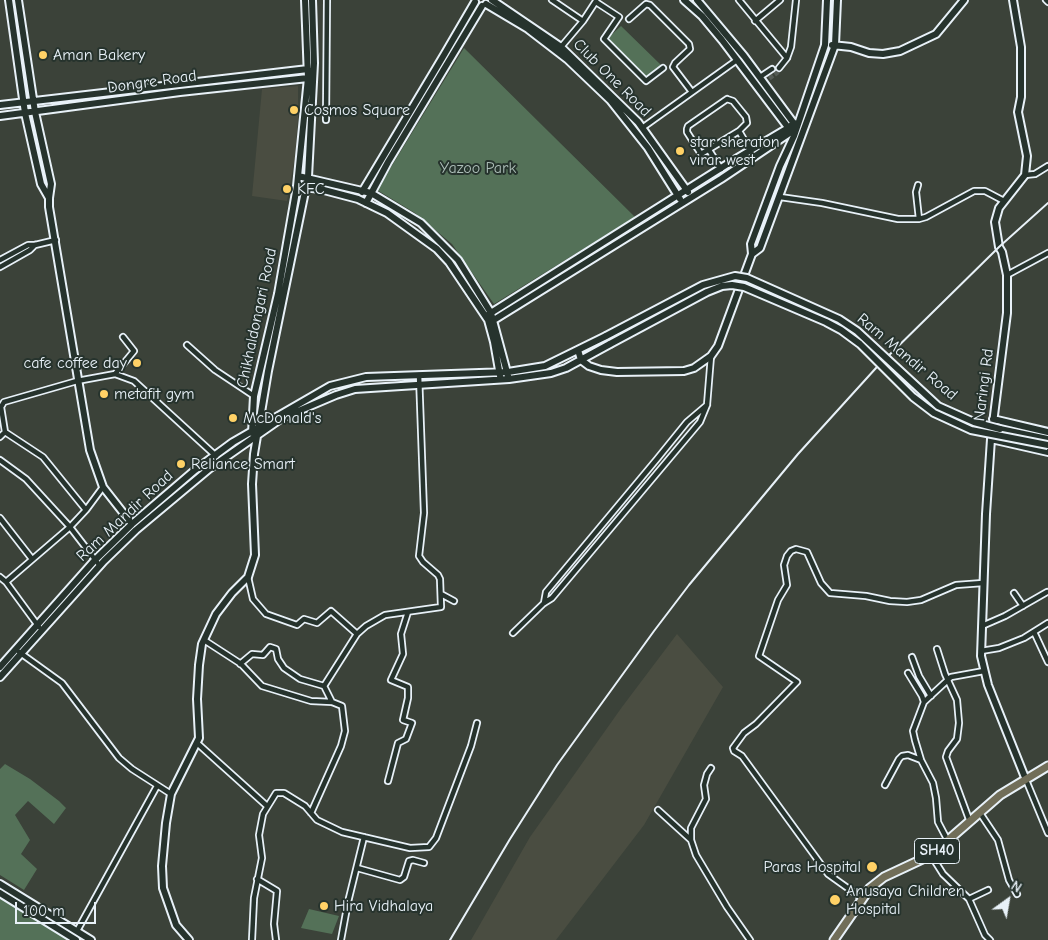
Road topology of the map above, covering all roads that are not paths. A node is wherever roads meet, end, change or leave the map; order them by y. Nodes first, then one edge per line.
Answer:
1 (9, 0) edge
2 (18, 0) edge
3 (305, 0) edge
4 (312, 0) edge
5 (327, 0) edge
6 (552, 0) edge
7 (684, 0) edge
8 (697, 0) edge
9 (738, 0) edge
10 (780, 0) edge
11 (796, 0) edge
12 (827, 0) edge
13 (836, 0) edge
14 (964, 0) edge
15 (1013, 0) edge
16 (474, 1) edge
17 (596, 1) edge
18 (487, 2) edge
19 (628, 19) dead end
20 (755, 20) junction
21 (583, 21) junction
22 (825, 45) junction
23 (835, 45) junction
24 (561, 47) junction
25 (787, 58) junction
26 (737, 60) junction
27 (663, 68) dead end
28 (779, 68) tunnel mouth
29 (308, 69) junction
30 (772, 69) dead end
31 (760, 77) junction
32 (308, 78) junction
33 (692, 92) junction
34 (33, 100) junction
35 (24, 101) junction
36 (0, 105) edge
37 (35, 112) junction
38 (25, 113) junction
39 (0, 116) edge
40 (326, 120) dead end
41 (642, 128) junction
42 (793, 129) junction
43 (738, 131) junction
44 (803, 134) junction
45 (799, 143) junction
46 (709, 150) junction
47 (750, 150) junction
48 (1048, 166) edge
49 (721, 168) junction
50 (1025, 175) junction
51 (298, 176) junction
52 (308, 177) junction
53 (918, 185) dead end
54 (297, 186) junction
55 (307, 188) junction
56 (363, 190) junction
57 (686, 190) junction
58 (371, 193) junction
59 (678, 195) junction
60 (692, 196) junction
61 (780, 197) junction
62 (49, 198) junction
63 (358, 199) junction
64 (1004, 201) junction
65 (366, 203) junction
66 (682, 203) junction
67 (919, 219) junction
68 (56, 240) junction
69 (35, 245) junction
70 (1048, 252) edge
71 (752, 254) junction
72 (0, 260) edge
73 (0, 267) edge
74 (1007, 275) junction
75 (488, 314) junction
76 (491, 322) junction
77 (123, 337) dead end
78 (187, 345) dead end
79 (578, 350) junction
80 (711, 356) junction
81 (581, 360) junction
82 (115, 374) junction
83 (419, 375) junction
84 (508, 375) junction
85 (500, 376) junction
86 (77, 381) junction
87 (420, 384) junction
88 (254, 396) junction
89 (707, 404) junction
90 (993, 420) junction
91 (260, 427) junction
92 (252, 431) junction
93 (5, 432) junction
94 (1048, 432) edge
95 (258, 436) junction
96 (0, 437) edge
97 (991, 439) junction
98 (1048, 439) edge
99 (252, 440) junction
100 (1048, 446) edge
101 (1048, 452) edge
102 (254, 454) junction
103 (216, 456) junction
104 (0, 460) edge
105 (103, 487) junction
106 (86, 510) junction
107 (610, 517) junction
108 (0, 518) edge
109 (617, 522) junction
110 (132, 524) junction
111 (70, 526) junction
112 (32, 559) junction
113 (95, 560) junction
114 (100, 566) junction
115 (0, 577) edge
116 (248, 577) junction
117 (6, 582) junction
118 (983, 584) junction
119 (1047, 592) edge
120 (1014, 593) dead end
121 (440, 594) junction
122 (454, 601) dead end
123 (544, 603) junction
124 (1023, 606) junction
125 (408, 612) junction
126 (1048, 623) edge
127 (982, 626) junction
128 (40, 627) junction
129 (1034, 632) junction
130 (513, 633) dead end
131 (357, 634) junction
132 (204, 640) junction
133 (937, 649) dead end
134 (19, 651) junction
135 (981, 651) junction
136 (912, 656) dead end
137 (1048, 662) edge
138 (240, 664) junction
139 (0, 668) edge
140 (984, 671) junction
141 (908, 673) dead end
142 (0, 677) edge
143 (948, 680) junction
144 (324, 686) junction
145 (931, 696) junction
146 (332, 702) junction
147 (924, 702) junction
148 (477, 723) dead end
149 (197, 743) junction
150 (921, 760) junction
151 (1048, 766) edge
152 (711, 768) dead end
153 (1026, 780) junction
154 (388, 781) dead end
155 (885, 785) dead end
156 (157, 786) junction
157 (172, 794) junction
158 (267, 806) junction
159 (658, 810) dead end
160 (311, 813) junction
161 (980, 813) junction
162 (970, 822) junction
163 (1048, 833) edge
164 (364, 837) junction
165 (691, 840) junction
166 (948, 841) junction
167 (931, 855) junction
168 (424, 863) dead end
169 (356, 868) junction
170 (257, 879) junction
171 (0, 884) edge
172 (988, 890) dead end
173 (0, 893) edge
174 (1017, 894) dead end
175 (969, 899) junction
176 (863, 900) junction
177 (77, 931) junction
178 (76, 940) edge
179 (91, 940) edge
180 (189, 940) edge
181 (252, 940) edge
182 (276, 940) edge
183 (341, 940) edge
184 (750, 940) edge
185 (834, 940) edge
186 (990, 940) edge

1 - 35 street
2 - 34 street
3 - 29 street, Chikhaldongari Road
4 - 52 street, Chikhaldongari Road
5 - 40 street
6 - 21 street
7 - 26 street
8 - 31 street
9 - 20 street
10 - 20 street
11 - 25 street
12 - 22 street
13 - 23 street
14 - 23 street
15 - 50 street
16 - 18 street, Club One Road
16 - 56 street
17 - 21 street
17 - 27 street
18 - 24 street, Club One Road
18 - 58 street
18 - 59 street, Club One Road
19 - 33 street
20 - 25 street
21 - 24 street
22 - 23 street
22 - 42 street
23 - 44 street
24 - 41 street, Club One Road
25 - 28 street
26 - 33 street
26 - 42 street
29 - 32 street, Chikhaldongari Road
29 - 34 street, Dongre Road
30 - 31 street
31 - 42 street
32 - 37 street, Dongre Road
32 - 51 street, Chikhaldongari Road
33 - 41 street
34 - 35 street, Dongre Road
34 - 37 street
35 - 36 street, Dongre Road
35 - 38 street
37 - 38 street, Dongre Road
37 - 62 street
38 - 39 street, Dongre Road
38 - 62 street
41 - 57 street, Club One Road
42 - 44 street
42 - 45 street
42 - 47 street
42 - 60 street
42 - 71 street
43 - 46 street
43 - 46 street
43 - 47 street
44 - 45 street
45 - 61 street
46 - 49 street
47 - 49 street
48 - 50 street
49 - 57 street
50 - 64 street, Naringi Rd
51 - 52 street
51 - 54 street, Chikhaldongari Road
52 - 55 street, Chikhaldongari Road
52 - 56 street
53 - 67 street
54 - 55 street
54 - 88 street, Chikhaldongari Road
55 - 63 street
55 - 91 street, Chikhaldongari Road
56 - 58 street
56 - 63 street
57 - 59 street
57 - 60 street, Club One Road
58 - 65 street
58 - 75 street
59 - 66 street, Club One Road
59 - 75 street
60 - 66 street
61 - 67 street
61 - 71 street
62 - 68 street
63 - 65 street
64 - 67 street
64 - 74 street, Naringi Rd
65 - 75 street
66 - 76 street
68 - 69 street
68 - 86 street
69 - 72 street
69 - 73 street
70 - 74 street
71 - 80 street
74 - 90 street, Naringi Rd
75 - 76 street
76 - 84 street
76 - 85 street
77 - 82 street
78 - 88 street
79 - 81 street
79 - 84 street, Ram Mandir Road
79 - 98 street, Ram Mandir Road, bridge
80 - 81 street
80 - 89 street
81 - 84 street
81 - 100 street, bridge
82 - 86 street
82 - 103 street
83 - 85 street, Ram Mandir Road
83 - 87 street
83 - 91 street, Ram Mandir Road
84 - 85 street, Ram Mandir Road
85 - 87 street
86 - 93 street
86 - 105 street
87 - 95 street
87 - 121 street
88 - 92 street, Chikhaldongari Road
89 - 107 street
89 - 109 street
90 - 94 street
90 - 97 street, Naringi Rd
91 - 92 street, Ram Mandir Road
91 - 95 street, Chikhaldongari Road
92 - 99 street, Chikhaldongari Road
92 - 103 street, Ram Mandir Road
93 - 96 street
93 - 106 street
95 - 99 street
95 - 102 street, Chikhaldongari Road
97 - 101 street
97 - 118 street, Naringi Rd
99 - 102 street, Chikhaldongari Road
99 - 114 street
102 - 116 street
103 - 110 street, Ram Mandir Road
104 - 111 street
105 - 106 street
105 - 110 street
106 - 111 street
107 - 109 street
107 - 123 street
108 - 112 street
109 - 123 street
110 - 113 street, Ram Mandir Road
111 - 112 street
111 - 113 street
112 - 117 street
113 - 114 street
113 - 128 street, Ram Mandir Road
114 - 128 street
115 - 117 street
116 - 131 street
116 - 132 street
117 - 128 street
118 - 127 street, Naringi Rd
118 - 176 street
119 - 124 street
120 - 124 street
121 - 122 street
121 - 125 street
123 - 130 street
124 - 127 street
125 - 131 street
125 - 154 street
126 - 129 street
127 - 135 street, Naringi Rd
128 - 134 street
129 - 135 street
129 - 137 street
131 - 144 street
132 - 138 street
132 - 149 street
133 - 143 street
134 - 139 street
134 - 142 street
134 - 156 street
135 - 140 street, Naringi Rd
136 - 145 street
138 - 144 street
138 - 146 street
140 - 143 street
140 - 153 street, Naringi Rd
141 - 147 street
143 - 145 street
143 - 162 street
144 - 146 street
145 - 147 street
146 - 160 street
147 - 150 street
148 - 164 street
149 - 157 street
149 - 158 street
150 - 155 street
150 - 166 street
151 - 153 main road, SH40
152 - 165 street
153 - 161 main road, SH40
153 - 163 street
156 - 157 street
156 - 177 street
157 - 180 street
158 - 160 street
158 - 170 street
159 - 165 street
160 - 164 street
161 - 162 main road, SH40
161 - 174 street
162 - 166 main road, SH40
164 - 169 street
165 - 184 street
166 - 167 main road, SH40
167 - 175 street
167 - 176 main road, SH40
168 - 169 street
169 - 183 street
170 - 181 street
170 - 182 street
171 - 177 street
172 - 175 street
173 - 178 street
175 - 186 street
176 - 185 main road, SH40
177 - 179 street

